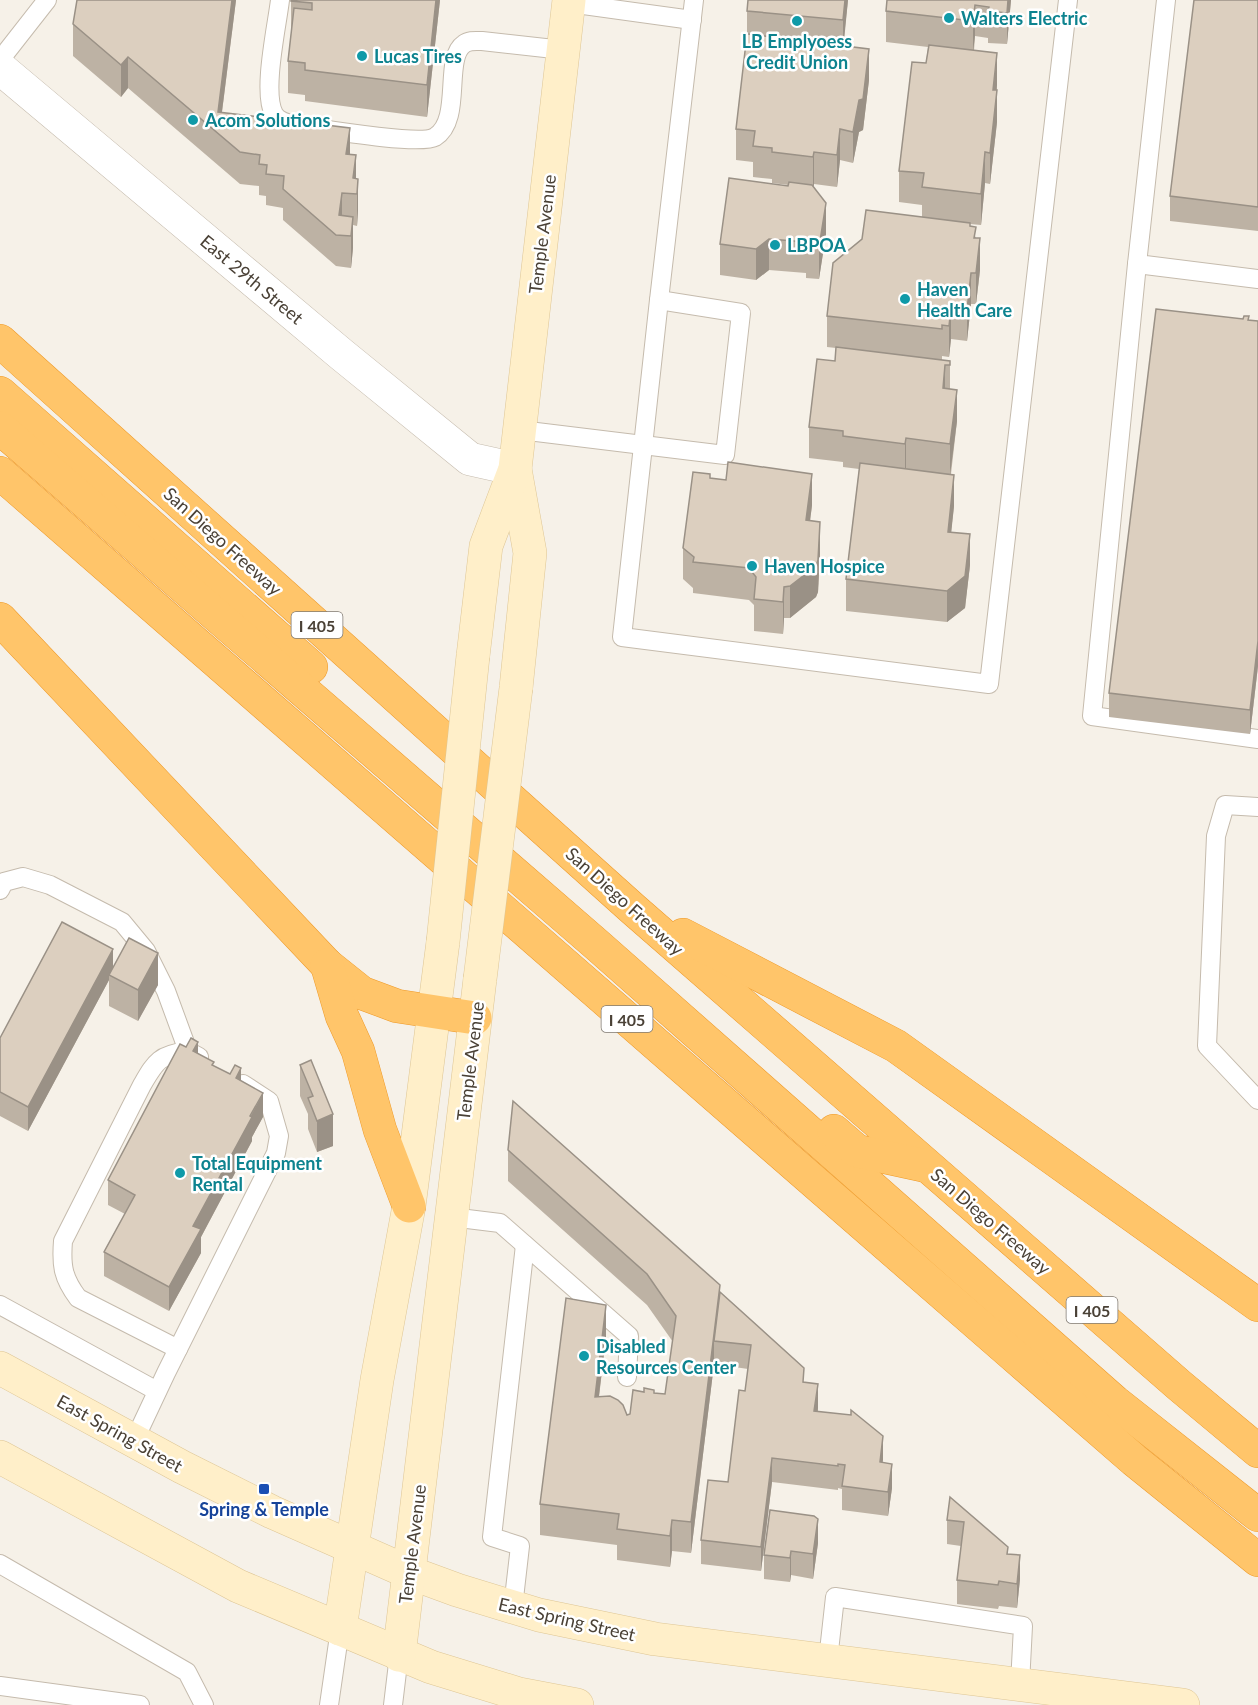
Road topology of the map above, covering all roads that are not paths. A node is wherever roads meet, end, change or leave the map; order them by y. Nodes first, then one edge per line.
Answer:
1 (47, 0) edge
2 (280, 0) edge
3 (694, 0) edge
4 (1068, 0) edge
5 (1166, 0) edge
6 (569, 2) edge
7 (692, 20) junction
8 (563, 50) junction
9 (0, 60) edge
10 (0, 69) edge
11 (1137, 264) junction
12 (1258, 279) edge
13 (658, 300) junction
14 (0, 341) edge
15 (0, 393) edge
16 (0, 428) edge
17 (520, 430) junction
18 (644, 446) junction
19 (515, 469) junction
20 (0, 473) edge
21 (0, 619) edge
22 (1258, 739) edge
23 (1258, 807) edge
24 (0, 890) edge
25 (633, 909) junction
26 (327, 965) junction
27 (434, 1012) junction
28 (475, 1018) junction
29 (188, 1051) junction
30 (209, 1063) edge
31 (229, 1076) edge
32 (1258, 1100) edge
33 (928, 1167) junction
34 (409, 1206) junction
35 (451, 1217) junction
36 (525, 1245) junction
37 (0, 1305) edge
38 (1258, 1305) edge
39 (178, 1349) junction
40 (0, 1368) edge
41 (627, 1377) dead end
42 (157, 1391) junction
43 (134, 1441) junction
44 (1258, 1451) edge
45 (0, 1457) edge
46 (1258, 1515) edge
47 (351, 1547) junction
48 (1258, 1560) edge
49 (0, 1564) edge
50 (408, 1572) junction
51 (513, 1607) junction
52 (340, 1629) junction
53 (399, 1655) junction
54 (828, 1660) junction
55 (1020, 1684) junction
56 (0, 1686) edge
57 (140, 1705) edge
58 (204, 1705) edge
59 (329, 1705) edge
60 (393, 1705) edge
61 (577, 1705) edge
62 (1183, 1705) edge

1 - 9 lane
2 - 8 lane
3 - 7 lane
4 - 18 lane
5 - 11 lane
6 - 7 lane
6 - 8 main road, Temple Avenue
7 - 13 lane
8 - 17 main road, Temple Avenue
10 - 19 street, East 29th Street
11 - 12 lane
11 - 22 lane
13 - 18 lane
13 - 18 lane
14 - 25 highway, San Diego Freeway / I 405
15 - 33 highway
16 - 46 highway
17 - 18 lane
17 - 19 main road, Temple Avenue
19 - 27 main road, Temple Avenue, bridge
19 - 28 main road, Temple Avenue, bridge
20 - 48 highway, I 405
21 - 26 highway
23 - 32 lane
24 - 29 lane
25 - 33 highway, San Diego Freeway / I 405
25 - 38 highway
26 - 27 highway
26 - 34 highway
27 - 28 highway
27 - 34 main road, Temple Avenue
28 - 35 main road, Temple Avenue
29 - 30 lane
29 - 39 lane
31 - 39 lane
33 - 44 highway, San Diego Freeway / I 405
34 - 47 main road, Temple Avenue
35 - 36 lane
35 - 50 main road, Temple Avenue
36 - 41 lane
36 - 51 lane
37 - 42 lane
39 - 42 lane
40 - 43 main road, East Spring Street
42 - 43 lane
43 - 47 main road, East Spring Street
45 - 52 main road
47 - 50 main road, East Spring Street
47 - 52 main road, Temple Avenue
49 - 58 lane
50 - 51 main road, East Spring Street
50 - 53 main road, Temple Avenue
51 - 54 main road, East Spring Street
52 - 53 main road
52 - 59 lane
53 - 60 lane
53 - 61 main road
54 - 55 main road, East Spring Street
54 - 55 lane
55 - 62 main road, East Spring Street
56 - 57 lane

